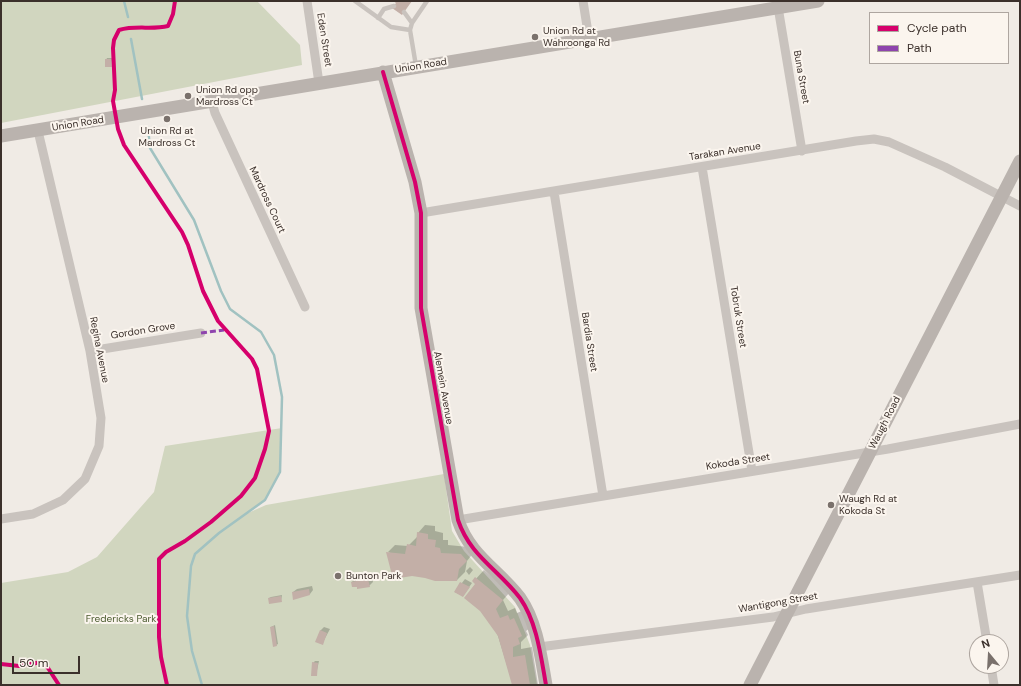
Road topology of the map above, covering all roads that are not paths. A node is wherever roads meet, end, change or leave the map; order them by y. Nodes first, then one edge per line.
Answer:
1 (307, 1) edge
2 (356, 1) edge
3 (427, 1) edge
4 (583, 1) edge
5 (818, 1) edge
6 (777, 4) edge
7 (394, 6) dead end
8 (404, 12) dead end
9 (378, 18) junction
10 (412, 23) junction
11 (410, 30) junction
12 (589, 39) junction
13 (416, 67) junction
14 (383, 72) junction
15 (319, 83) junction
16 (212, 102) junction
17 (38, 131) junction
18 (1, 136) edge
19 (802, 150) junction
20 (1020, 161) edge
21 (702, 167) junction
22 (554, 192) junction
23 (1002, 196) junction
24 (1020, 206) edge
25 (421, 213) junction
26 (305, 307) dead end
27 (201, 333) dead end
28 (90, 351) junction
29 (1020, 424) edge
30 (871, 452) junction
31 (752, 471) junction
32 (603, 496) junction
33 (1, 519) edge
34 (458, 520) junction
35 (1020, 575) edge
36 (977, 582) junction
37 (788, 613) junction
38 (986, 634) edge
39 (539, 647) junction
40 (992, 674) edge
41 (546, 685) edge
42 (750, 685) edge
43 (994, 685) edge

1 - 15 street, Eden Street
2 - 9 lane
3 - 10 lane
4 - 12 street
5 - 6 main road, Union Road
6 - 12 main road, Union Road
6 - 19 street, Buna Street
7 - 9 lane
8 - 10 lane
9 - 11 lane
10 - 11 lane
11 - 13 lane
12 - 13 main road, Union Road
13 - 14 main road, Union Road
14 - 15 main road, Union Road
14 - 25 main road, Alemein Avenue
15 - 16 main road, Union Road
16 - 17 main road, Union Road
16 - 26 street, Mardross Court
17 - 18 main road, Union Road
17 - 28 street, Regina Avenue
19 - 21 street, Tarakan Avenue
19 - 23 street, Tarakan Avenue
20 - 23 main road, Waugh Road
21 - 22 street, Tarakan Avenue
21 - 31 street, Tobruk Street
22 - 25 street, Tarakan Avenue
22 - 32 street, Bardia Street
23 - 24 street, Tarakan Avenue
23 - 30 main road, Waugh Road
25 - 34 main road, Alemein Avenue
27 - 28 street, Gordon Grove
28 - 33 street, Regina Avenue
29 - 30 street, Kokoda Street
30 - 31 street, Kokoda Street
30 - 37 main road, Waugh Road
31 - 32 street, Kokoda Street
32 - 34 street, Kokoda Street
34 - 39 main road, Alemein Avenue
35 - 36 street, Wantigong Street
36 - 37 street, Wantigong Street
36 - 38 street
37 - 39 street, Wantigong Street
37 - 42 main road, Waugh Road
39 - 41 main road, Alemein Avenue
40 - 43 street

